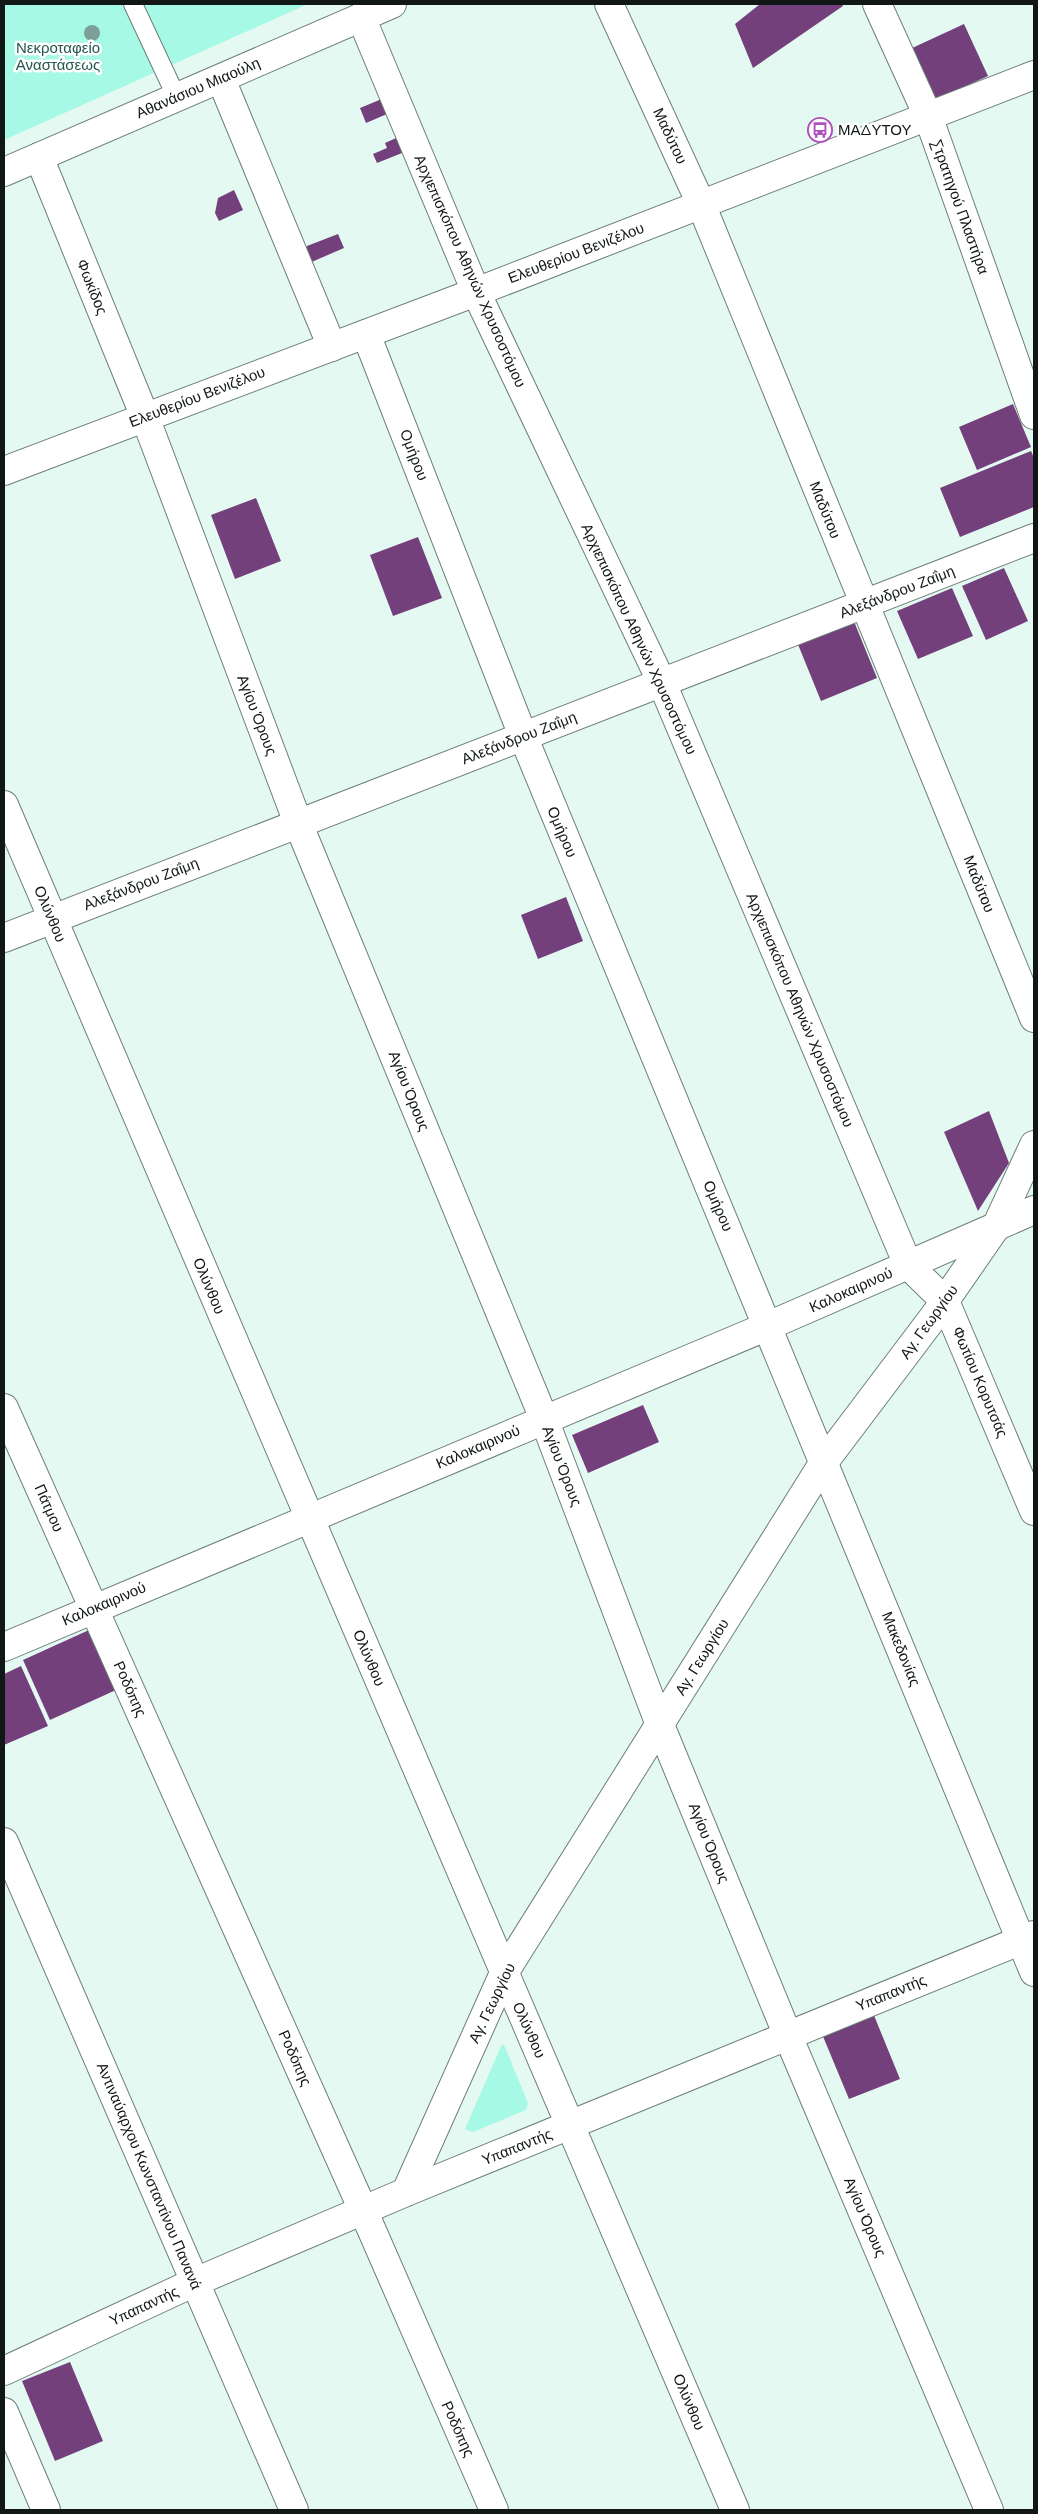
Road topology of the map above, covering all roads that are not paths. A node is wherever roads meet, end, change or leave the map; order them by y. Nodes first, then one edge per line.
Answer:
1 (133, 4) edge
2 (392, 4) edge
3 (609, 4) edge
4 (877, 4) edge
5 (362, 17) junction
6 (1034, 74) edge
7 (221, 78) junction
8 (176, 96) junction
9 (928, 116) junction
10 (39, 157) junction
11 (4, 172) edge
12 (701, 204) junction
13 (476, 292) junction
14 (366, 334) junction
15 (332, 347) junction
16 (1034, 415) edge
17 (145, 417) junction
18 (4, 470) edge
19 (1034, 538) edge
20 (863, 604) junction
21 (662, 683) junction
22 (523, 736) junction
23 (4, 806) edge
24 (298, 823) junction
25 (52, 919) junction
26 (4, 938) edge
27 (1034, 1018) edge
28 (1034, 1145) edge
29 (1034, 1210) edge
30 (996, 1227) junction
31 (908, 1265) junction
32 (945, 1301) junction
33 (768, 1326) junction
34 (4, 1408) edge
35 (544, 1419) junction
36 (824, 1462) junction
37 (1034, 1511) edge
38 (309, 1519) junction
39 (93, 1608) junction
40 (4, 1647) edge
41 (660, 1725) junction
42 (4, 1842) edge
43 (1028, 1937) edge
44 (1034, 1972) edge
45 (504, 1973) junction
46 (788, 2036) junction
47 (572, 2125) junction
48 (406, 2192) junction
49 (363, 2210) junction
50 (195, 2282) junction
51 (4, 2371) edge
52 (4, 2412) edge
53 (46, 2510) edge
54 (294, 2510) edge
55 (494, 2510) edge
56 (735, 2510) edge
57 (989, 2510) edge

1 - 8 lane
2 - 5 street, Αθανάσιου Μιαούλη
3 - 12 street, Μαδύτου
4 - 9 street, Στρατηγού Πλαστήρα
5 - 7 street, Αθανάσιου Μιαούλη
5 - 13 street, Αρχιεπισκόπου Αθηνών Χρυσοστόμου
6 - 9 street, Ελευθερίου Βενιζέλου
7 - 8 street, Αθανάσιου Μιαούλη
7 - 15 street
8 - 10 street, Αθανάσιου Μιαούλη
9 - 12 street, Ελευθερίου Βενιζέλου
9 - 16 street, Στρατηγού Πλαστήρα
10 - 11 street, Αθανάσιου Μιαούλη
10 - 17 street, Φωκίδος
12 - 13 street, Ελευθερίου Βενιζέλου
12 - 20 street, Μαδύτου
13 - 14 street, Ελευθερίου Βενιζέλου
13 - 21 street, Αρχιεπισκόπου Αθηνών Χρυσοστόμου
14 - 15 street, Ελευθερίου Βενιζέλου
14 - 22 street, Ομήρου
15 - 17 street, Ελευθερίου Βενιζέλου
17 - 18 street, Ελευθερίου Βενιζέλου
17 - 24 street, Αγίου Όρους
19 - 20 street, Αλεξάνδρου Ζαΐμη
20 - 21 street, Αλεξάνδρου Ζαΐμη
20 - 27 street, Μαδύτου
21 - 22 street, Αλεξάνδρου Ζαΐμη
21 - 31 street, Αρχιεπισκόπου Αθηνών Χρυσοστόμου
22 - 24 street, Αλεξάνδρου Ζαΐμη
22 - 33 street, Ομήρου
23 - 25 street, Ολύνθου
24 - 25 street, Αλεξάνδρου Ζαΐμη
24 - 35 street, Αγίου Όρους
25 - 26 street, Αλεξάνδρου Ζαΐμη
25 - 38 street, Ολύνθου
28 - 30 street, Αγ. Γεωργίου
29 - 30 street, Καλοκαιρινού
30 - 31 street, Καλοκαιρινού
30 - 32 street, Αγ. Γεωργίου
31 - 32 street, Φωτίου Κορυτσάς
31 - 33 street, Καλοκαιρινού
32 - 36 street, Αγ. Γεωργίου
32 - 37 street, Φωτίου Κορυτσάς
33 - 35 street, Καλοκαιρινού
33 - 36 street, Μακεδονίας
34 - 39 street, Πάτμου
35 - 38 street, Καλοκαιρινού
35 - 41 street, Αγίου Όρους
36 - 41 street, Αγ. Γεωργίου
36 - 43 street, Μακεδονίας
38 - 39 street, Καλοκαιρινού
38 - 45 street, Ολύνθου
39 - 40 street, Καλοκαιρινού
39 - 49 street, Ροδόπης
41 - 45 street, Αγ. Γεωργίου
41 - 46 street, Αγίου Όρους
42 - 50 street, Αντιναύαρχου Κωνσταντίνου Πανανά
43 - 44 street, Μακεδονίας
43 - 46 street, Υπαπαντής
45 - 47 street, Ολύνθου
45 - 48 street, Αγ. Γεωργίου
46 - 47 street, Υπαπαντής
46 - 57 street, Αγίου Όρους
47 - 48 street, Υπαπαντής
47 - 56 street, Ολύνθου
48 - 49 street, Υπαπαντής
49 - 50 street, Υπαπαντής
49 - 55 street, Ροδόπης
50 - 51 street, Υπαπαντής
50 - 54 street, Αντιναύαρχου Κωνσταντίνου Πανανά
52 - 53 street

